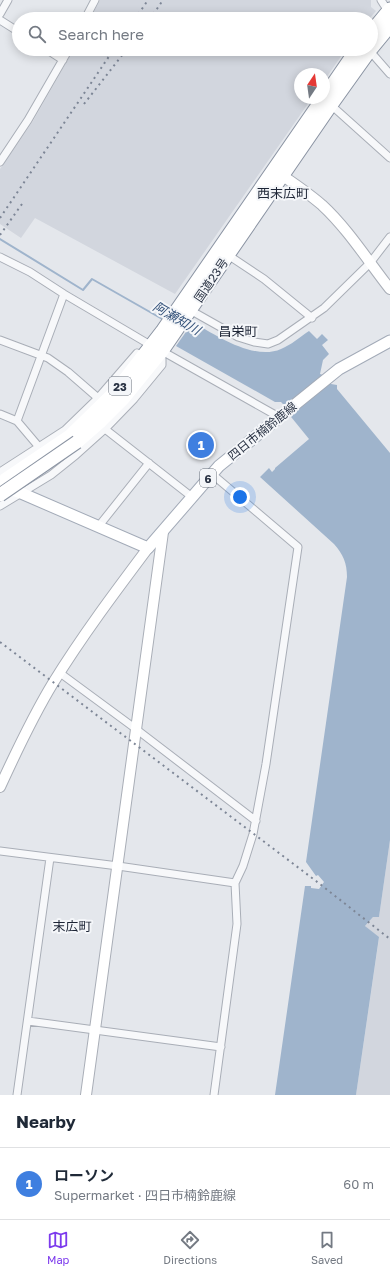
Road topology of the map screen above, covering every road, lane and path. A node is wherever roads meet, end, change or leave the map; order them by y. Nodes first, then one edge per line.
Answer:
1 (8, 0) edge
2 (95, 0) edge
3 (386, 7) edge
4 (89, 12) edge
5 (0, 14) edge
6 (0, 20) edge
7 (378, 20) edge
8 (390, 26) edge
9 (12, 28) edge
10 (378, 38) edge
11 (57, 56) edge
12 (65, 56) edge
13 (361, 56) edge
14 (373, 56) edge
15 (63, 60) junction
16 (390, 74) edge
17 (330, 95) edge
18 (323, 104) edge
19 (330, 104) edge
20 (390, 158) edge
21 (0, 162) edge
22 (278, 172) junction
23 (390, 238) edge
24 (228, 255) junction
25 (0, 256) edge
26 (371, 265) junction
27 (390, 289) edge
28 (64, 294) junction
29 (184, 309) junction
30 (312, 318) junction
31 (0, 340) edge
32 (390, 341) edge
33 (159, 348) junction
34 (40, 356) junction
35 (98, 398) junction
36 (0, 414) edge
37 (281, 416) junction
38 (17, 421) junction
39 (105, 429) junction
40 (73, 439) junction
41 (39, 447) junction
42 (149, 464) junction
43 (0, 472) edge
44 (212, 474) junction
45 (0, 484) edge
46 (21, 493) junction
47 (0, 495) edge
48 (192, 497) junction
49 (0, 506) edge
50 (98, 527) junction
51 (163, 532) junction
52 (148, 548) junction
53 (60, 673) junction
54 (136, 729) junction
55 (0, 787) edge
56 (256, 821) junction
57 (0, 851) edge
58 (50, 858) junction
59 (118, 866) junction
60 (236, 883) junction
61 (28, 1021) junction
62 (95, 1031) junction
63 (221, 1047) junction
64 (16, 1095) edge
65 (86, 1095) edge
66 (214, 1095) edge

1 - 5 street
2 - 4 street
3 - 7 highway
6 - 9 street
8 - 10 highway, 国道23号 / 23
11 - 15 street
12 - 15 street
13 - 17 highway, 国道23号 / 23
14 - 16 street
15 - 21 street
18 - 22 highway, 国道23号 / 23
19 - 20 street
22 - 24 highway, 国道23号 / 23
22 - 26 street
22 - 29 highway, 国道23号 / 23
23 - 26 street
24 - 29 highway, 国道23号 / 23
24 - 30 street
25 - 28 street
26 - 27 street
26 - 30 street
28 - 33 street
28 - 34 street
29 - 30 street
29 - 33 highway, 国道23号 / 23
29 - 33 highway, 国道23号 / 23
31 - 34 street
32 - 37 main road, 四日市楠鈴鹿線 / 6
33 - 35 street
33 - 37 street
33 - 39 street
33 - 40 highway, 国道23号 / 23
34 - 35 street
34 - 38 street
35 - 41 street
36 - 38 street
37 - 44 main road, 四日市楠鈴鹿線 / 6
38 - 41 street
39 - 42 street
39 - 46 street
40 - 45 highway, 国道23号 / 23
40 - 47 highway, 国道23号 / 23, bridge
41 - 43 street
42 - 48 street
42 - 50 street
44 - 48 main road, 四日市楠鈴鹿線 / 6
44 - 56 street
45 - 46 main road
46 - 49 street
46 - 50 main road
48 - 51 main road, 四日市楠鈴鹿線 / 6
50 - 52 main road
51 - 52 main road, 四日市楠鈴鹿線 / 6
51 - 54 street
52 - 53 street
53 - 54 street
53 - 55 street
54 - 56 street
54 - 59 street
56 - 60 street
57 - 58 street
58 - 59 street
58 - 61 street
59 - 60 street
59 - 62 street
60 - 63 street
61 - 62 street
61 - 64 street
62 - 63 street
62 - 65 street
63 - 66 street

